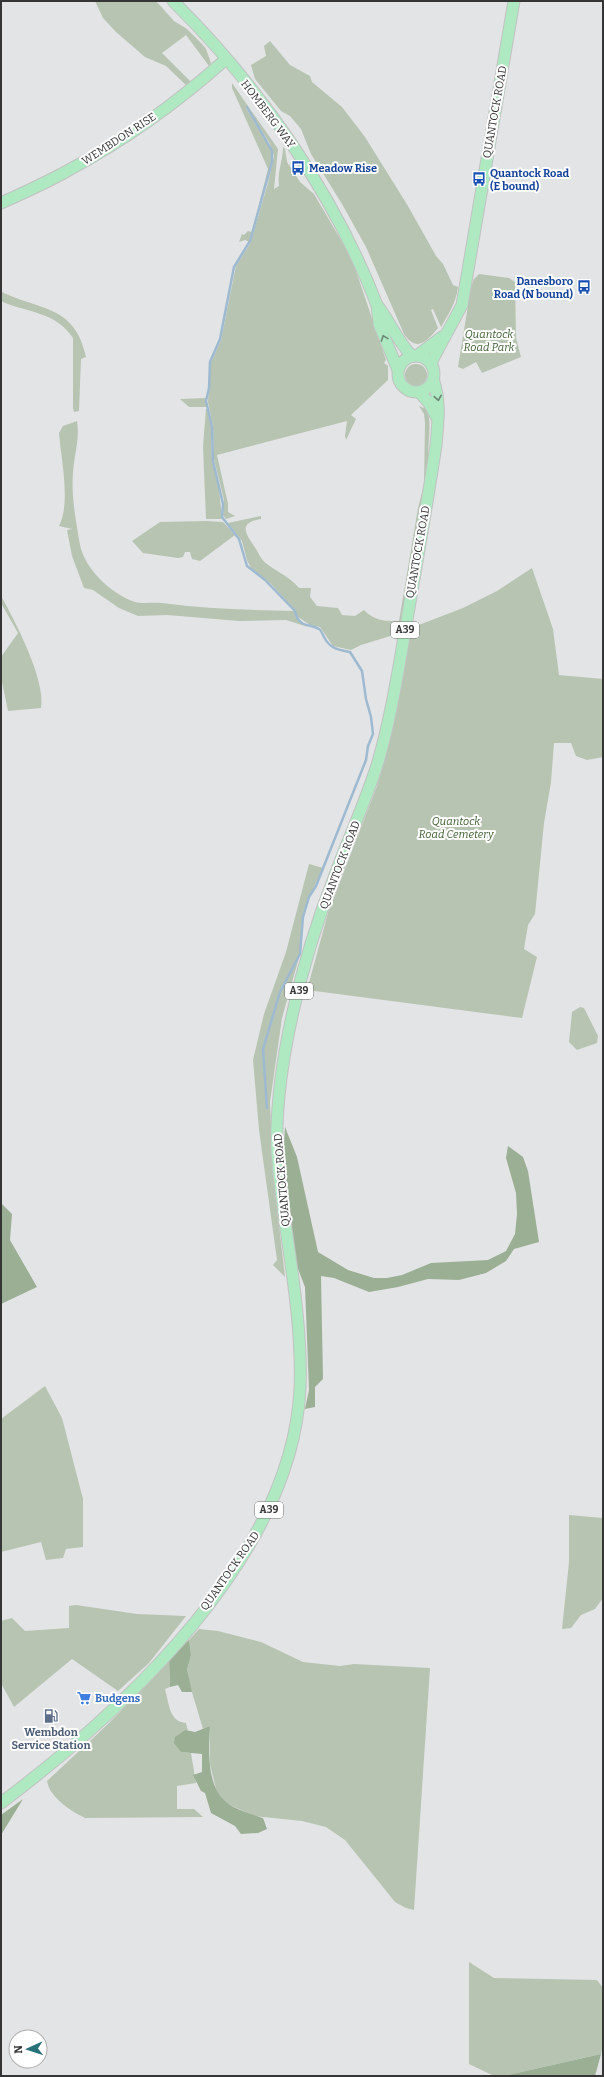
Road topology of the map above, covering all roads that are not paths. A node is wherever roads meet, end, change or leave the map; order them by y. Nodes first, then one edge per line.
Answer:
1 (173, 1) edge
2 (514, 1) edge
3 (226, 59) junction
4 (1, 203) edge
5 (378, 305) junction
6 (445, 336) junction
7 (415, 356) junction
8 (431, 364) junction
9 (398, 370) junction
10 (433, 379) junction
11 (419, 392) junction
12 (437, 418) junction
13 (1, 1803) edge

1 - 3 main road, HOMBERG WAY
2 - 6 main road, QUANTOCK ROAD
3 - 4 main road, WEMBDON RISE
3 - 5 main road, HOMBERG WAY
5 - 7 main road, HOMBERG WAY
9 -> 5 main road, HOMBERG WAY
6 - 7 main road, QUANTOCK ROAD
6 - 8 main road, QUANTOCK ROAD
7 - 8 main road
7 - 9 main road
8 - 10 main road, A39
9 - 11 main road
10 - 11 main road
10 -> 12 main road, QUANTOCK ROAD / A39
11 - 12 main road
12 - 13 main road, QUANTOCK ROAD / A39

